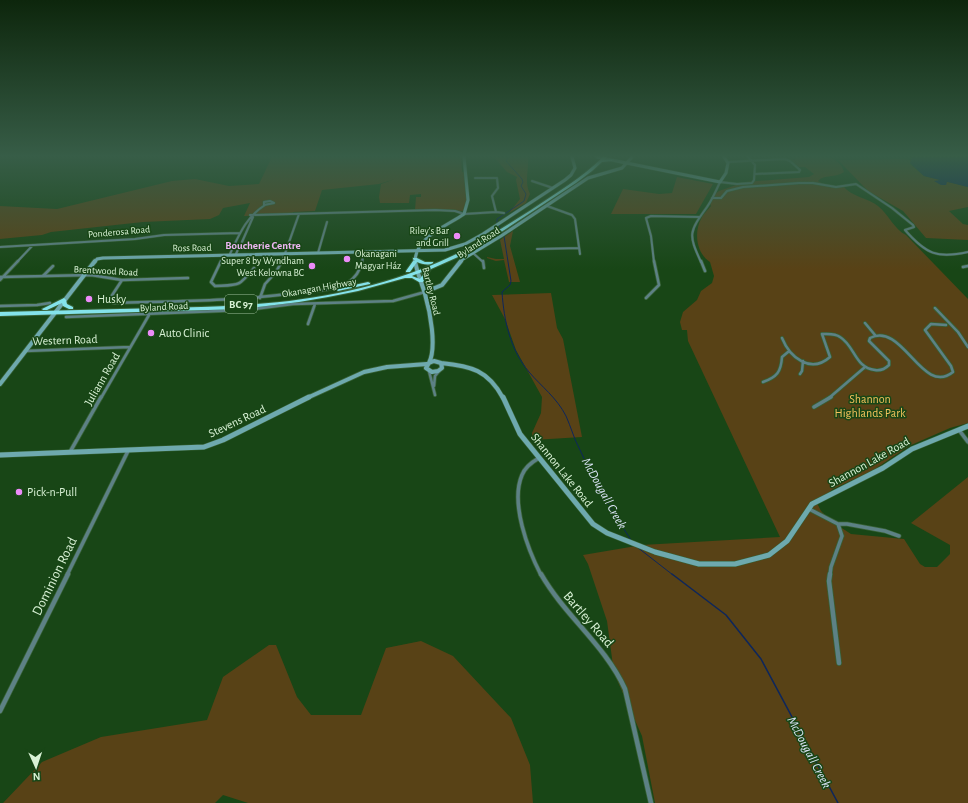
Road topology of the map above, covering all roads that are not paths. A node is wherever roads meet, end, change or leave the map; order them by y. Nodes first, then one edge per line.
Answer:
1 (467, 194) edge
2 (493, 194) edge
3 (545, 194) edge
4 (555, 194) edge
5 (564, 194) edge
6 (714, 194) edge
7 (724, 194) edge
8 (870, 194) edge
9 (712, 198) junction
10 (265, 205) junction
11 (547, 206) junction
12 (496, 212) junction
13 (504, 213) dead end
14 (299, 214) junction
15 (464, 214) junction
16 (250, 215) junction
17 (254, 217) dead end
18 (700, 217) junction
19 (327, 222) dead end
20 (501, 229) junction
21 (247, 232) junction
22 (240, 233) junction
23 (242, 242) dead end
24 (240, 244) dead end
25 (33, 245) junction
26 (0, 247) edge
27 (579, 248) junction
28 (536, 249) dead end
29 (417, 251) junction
30 (318, 252) junction
31 (364, 252) junction
32 (968, 252) edge
33 (285, 253) junction
34 (473, 253) junction
35 (230, 254) junction
36 (236, 254) junction
37 (580, 254) dead end
38 (224, 255) junction
39 (415, 260) junction
40 (431, 264) junction
41 (53, 266) dead end
42 (968, 266) edge
43 (963, 267) dead end
44 (254, 268) dead end
45 (484, 268) dead end
46 (417, 270) junction
47 (408, 271) junction
48 (705, 271) dead end
49 (43, 276) junction
50 (83, 276) junction
51 (1, 278) edge
52 (188, 278) dead end
53 (396, 279) junction
54 (122, 280) junction
55 (421, 281) junction
56 (425, 292) junction
57 (260, 298) junction
58 (646, 298) dead end
59 (64, 300) junction
60 (50, 303) dead end
61 (315, 304) junction
62 (0, 306) edge
63 (936, 308) dead end
64 (0, 310) edge
65 (44, 311) junction
66 (56, 311) junction
67 (68, 313) junction
68 (0, 314) edge
69 (149, 315) junction
70 (50, 318) junction
71 (865, 323) dead end
72 (308, 324) dead end
73 (951, 325) junction
74 (875, 335) junction
75 (782, 338) dead end
76 (130, 347) junction
77 (432, 347) junction
78 (968, 347) edge
79 (25, 351) junction
80 (788, 352) junction
81 (803, 361) junction
82 (440, 362) junction
83 (428, 363) junction
84 (459, 365) junction
85 (401, 366) junction
86 (865, 367) junction
87 (428, 371) junction
88 (440, 371) junction
89 (800, 374) dead end
90 (763, 382) dead end
91 (0, 384) edge
92 (434, 388) junction
93 (435, 395) dead end
94 (814, 407) dead end
95 (968, 426) edge
96 (959, 430) junction
97 (968, 442) edge
98 (128, 450) junction
99 (70, 453) junction
100 (0, 455) edge
101 (539, 458) junction
102 (809, 509) junction
103 (838, 524) junction
104 (899, 536) dead end
105 (839, 663) dead end
106 (0, 711) edge
107 (650, 803) edge

1 - 15 street
2 - 12 street
3 - 20 street, Ross Road
4 - 20 highway, Okanagan Highway / BC 97
5 - 11 street, Byland Road
6 - 9 street
7 - 9 street
8 - 32 street
9 - 18 street
10 - 10 street
10 - 16 street
11 - 20 street, Byland Road
11 - 27 street
12 - 13 street
12 - 15 street
14 - 15 street
14 - 16 street
14 - 33 street
15 - 29 street
16 - 22 street
17 - 21 street
18 - 48 street
18 - 58 street
19 - 30 street
20 - 29 street, Ross Road
20 - 34 street, Byland Road
20 - 40 highway, Okanagan Highway / BC 97
21 - 22 street, Ponderosa Road
21 - 23 street
22 - 25 street, Ponderosa Road
22 - 35 street
24 - 36 street
25 - 26 street, Ponderosa Road
25 - 51 street
27 - 28 street
27 - 37 street
29 - 31 street, Ross Road
29 - 39 street, Bartley Road
30 - 31 street, Ross Road
30 - 33 street, Ross Road
31 - 57 street
33 - 36 street, Ross Road
33 - 57 street
34 - 45 street
34 - 56 street, Byland Road
35 - 36 street, Ross Road
35 - 38 street, Ross Road
38 - 44 street
38 - 50 street, Ross Road
39 - 40 highway
39 - 46 street, Bartley Road
39 - 47 highway
40 - 46 highway, Okanagan Highway / BC 97
40 - 55 highway
41 - 49 street
42 - 43 street
46 - 47 highway, Okanagan Highway / BC 97
46 - 53 highway, Okanagan Highway / BC 97
46 - 55 street, Bartley Road
47 - 67 highway, Okanagan Highway / BC 97
49 - 50 street, Brentwood Road
49 - 51 street, Brentwood Road
50 - 54 street, Brentwood Road
50 - 59 street, Ross Road
52 - 54 street, Brentwood Road
53 - 55 highway
53 - 67 highway, Okanagan Highway / BC 97
54 - 57 street
55 - 56 street, Bartley Road
56 - 61 street, Byland Road
56 - 77 street, Bartley Road
59 - 65 highway
59 - 66 street, Ross Road
59 - 67 highway
60 - 62 street
61 - 69 street, Byland Road
61 - 72 street
63 - 73 street
64 - 65 highway, Okanagan Highway / BC 97
65 - 66 highway, Okanagan Highway / BC 97
65 - 68 highway, Okanagan Highway / BC 97
65 - 70 highway
66 - 67 highway, Okanagan Highway / BC 97
66 - 70 street, Ross Road
67 - 69 street, Byland Road
67 - 70 highway
69 - 76 street, Juliann Road
70 - 79 street, Ross Road
71 - 74 street
73 - 74 street
73 - 78 street
74 - 86 street
75 - 80 street
76 - 79 street, Western Road
76 - 99 street, Juliann Road
77 - 82 street, Bartley Road
77 - 83 street, Bartley Road
79 - 91 street, Ross Road
80 - 81 street
80 - 90 street
81 - 86 street
81 - 89 street
82 - 83 street, Shannon Lake Road
82 - 84 street, Shannon Lake Road
82 - 88 street
83 - 85 street, Stevens Road
83 - 87 street, Bartley Road
84 - 88 street, Shannon Lake Road
84 - 101 street, Shannon Lake Road
85 - 87 street, Stevens Road
85 - 98 street, Stevens Road
86 - 94 street
87 - 88 street, Shannon Lake Road
87 - 92 street
88 - 92 street
92 - 93 street
95 - 96 street, Shannon Lake Road
96 - 97 street
96 - 102 street, Shannon Lake Road
98 - 99 street, Stevens Road
98 - 106 street, Dominion Road
99 - 100 street, Stevens Road
101 - 102 street, Shannon Lake Road
101 - 107 street, Bartley Road
102 - 103 street
103 - 104 street
103 - 105 street

